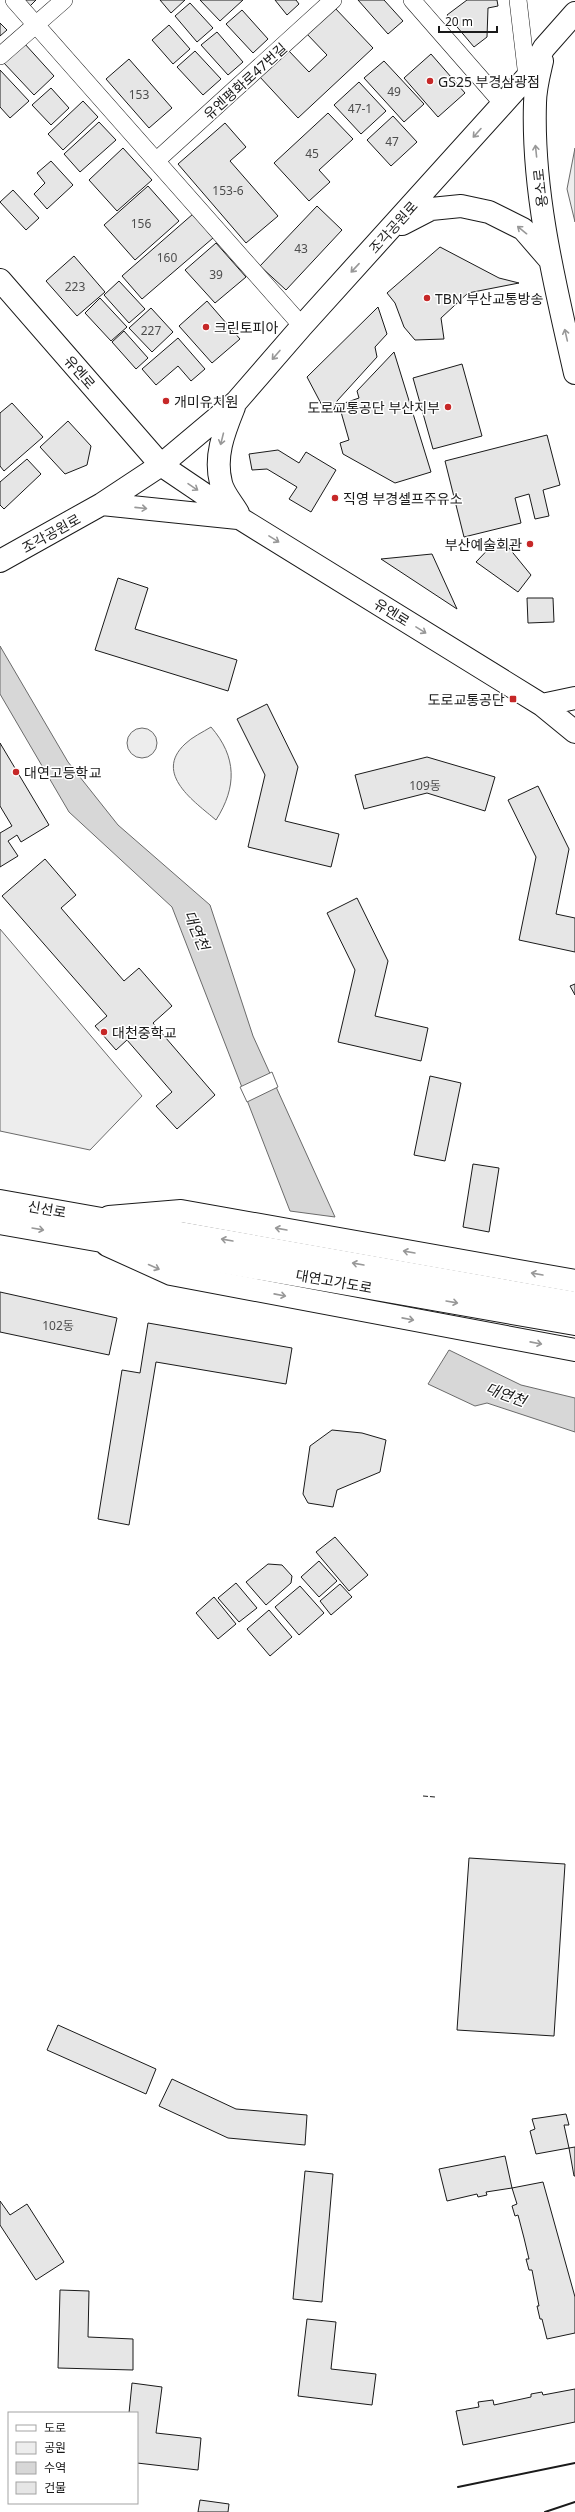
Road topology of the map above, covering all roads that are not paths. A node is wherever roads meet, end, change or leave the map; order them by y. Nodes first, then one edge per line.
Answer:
1 (14, 0) edge
2 (64, 0) edge
3 (333, 0) edge
4 (412, 0) edge
5 (518, 0) edge
6 (575, 13) edge
7 (36, 25) junction
8 (544, 48) junction
9 (0, 56) edge
10 (527, 77) junction
11 (503, 104) junction
12 (156, 161) junction
13 (391, 229) junction
14 (549, 259) junction
15 (0, 280) edge
16 (302, 326) junction
17 (575, 373) edge
18 (236, 402) junction
19 (161, 465) junction
20 (102, 504) junction
21 (241, 519) junction
22 (0, 561) edge
23 (575, 698) edge
24 (542, 705) junction
25 (575, 732) edge
26 (0, 1201) edge
27 (95, 1218) junction
28 (0, 1223) edge
29 (93, 1239) junction
30 (575, 1281) edge
31 (575, 1304) edge
32 (575, 1324) edge
33 (575, 1350) edge

1 - 7 street
2 - 7 street
3 - 12 street, 유엔평화로47번길
4 - 11 street
5 - 10 street
6 - 8 main road
7 - 9 street
7 - 12 street
8 - 10 main road, 조각공원로
14 -> 8 main road, 용소로
10 - 11 main road, 조각공원로
11 -> 13 main road, 조각공원로
12 - 16 street
14 -> 13 main road
13 -> 16 main road, 조각공원로
17 -> 14 main road, 용소로
15 - 19 main road, 유엔로
16 -> 18 main road, 조각공원로
18 - 19 main road, 조각공원로
18 -> 21 main road
19 - 20 main road, 조각공원로
19 -> 21 main road, 유엔로
20 -> 21 main road
20 - 22 main road, 조각공원로
21 -> 24 main road, 유엔로
23 - 24 main road
24 - 25 main road, 유엔로
26 - 27 main road, 신선로
30 -> 27 main road
31 -> 27 main road, 대연고가도로
28 -> 29 main road
29 -> 32 main road, 대연고가도로
29 -> 33 main road

